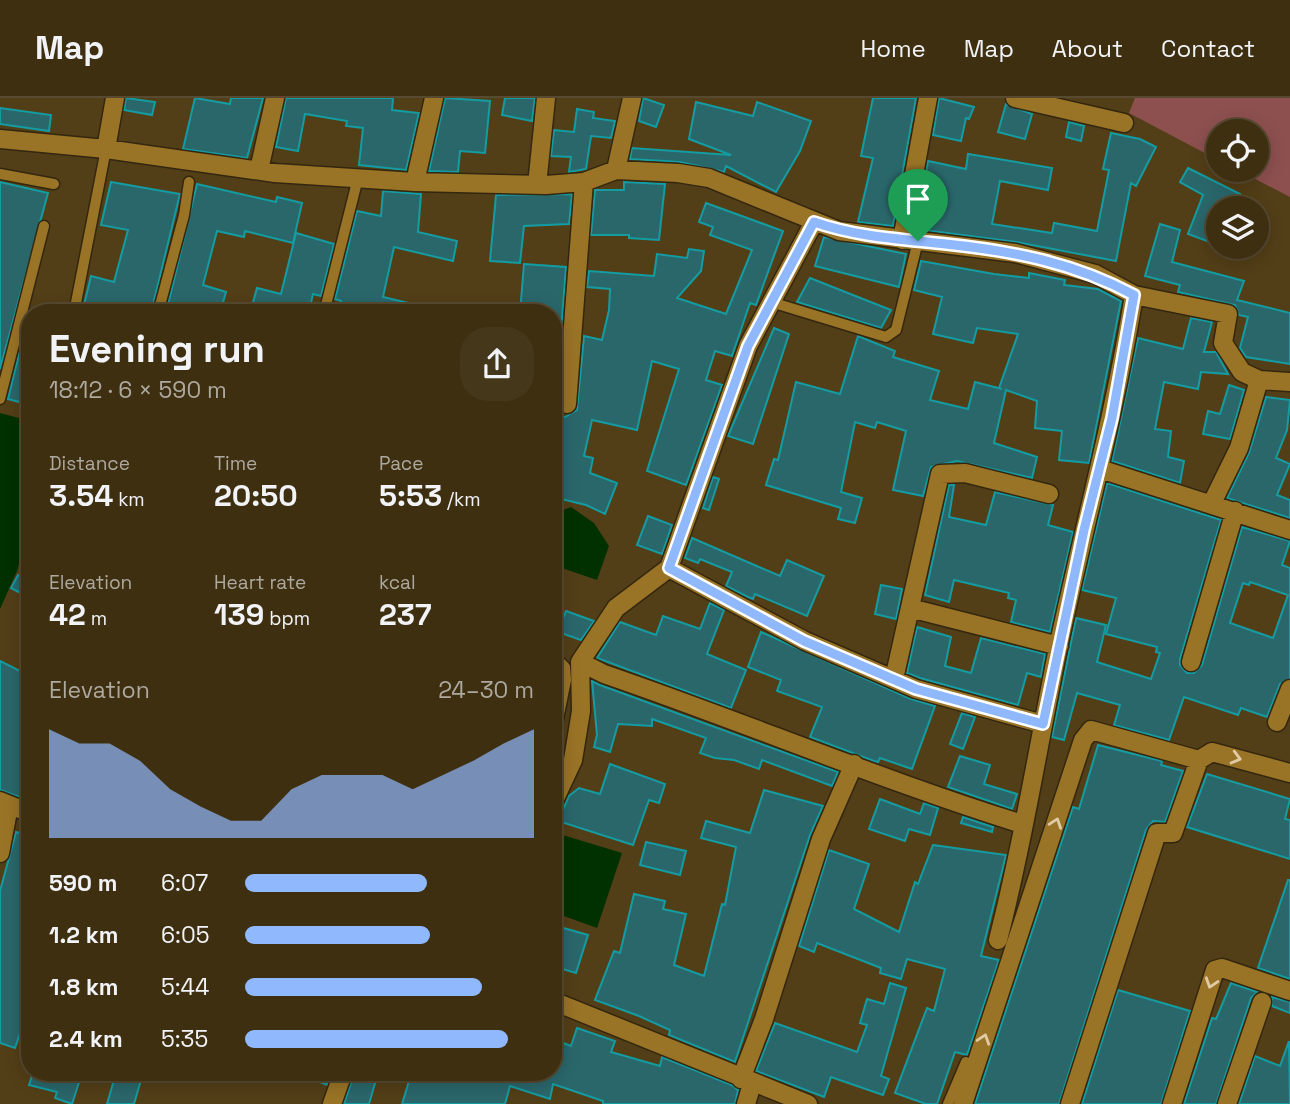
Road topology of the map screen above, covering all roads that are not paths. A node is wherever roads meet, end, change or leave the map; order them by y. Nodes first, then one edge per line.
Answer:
1 (115, 98) edge
2 (275, 98) edge
3 (434, 98) edge
4 (546, 98) edge
5 (632, 98) edge
6 (928, 98) edge
7 (1015, 98) edge
8 (1124, 123) dead end
9 (0, 139) edge
10 (106, 149) junction
11 (259, 170) junction
12 (616, 170) junction
13 (0, 174) edge
14 (358, 178) junction
15 (189, 182) dead end
16 (415, 182) junction
17 (584, 182) junction
18 (54, 184) dead end
19 (537, 185) junction
20 (814, 222) junction
21 (44, 226) dead end
22 (910, 240) junction
23 (1134, 295) junction
24 (771, 302) junction
25 (24, 304) edge
26 (76, 304) edge
27 (160, 304) edge
28 (326, 304) edge
29 (21, 316) edge
30 (1259, 380) junction
31 (1290, 382) edge
32 (0, 399) edge
33 (567, 404) dead end
34 (1100, 469) junction
35 (1049, 494) dead end
36 (1212, 503) junction
37 (1235, 511) junction
38 (1290, 530) edge
39 (669, 568) junction
40 (910, 608) junction
41 (1059, 646) junction
42 (580, 662) junction
43 (1191, 662) dead end
44 (562, 664) edge
45 (894, 679) junction
46 (1290, 689) edge
47 (562, 700) edge
48 (1277, 722) dead end
49 (1043, 724) junction
50 (1199, 760) junction
51 (854, 764) junction
52 (1290, 773) edge
53 (562, 784) edge
54 (5, 804) edge
55 (1022, 824) junction
56 (0, 853) edge
57 (998, 940) dead end
58 (1290, 991) edge
59 (1262, 1002) dead end
60 (562, 1006) edge
61 (966, 1062) dead end
62 (340, 1081) edge
63 (747, 1081) junction
64 (332, 1104) edge
65 (746, 1104) edge
66 (808, 1104) edge
67 (948, 1104) edge
68 (963, 1104) edge
69 (1070, 1104) edge
70 (1172, 1104) edge
71 (1227, 1104) edge

1 - 10 street
2 - 11 street
3 - 16 street
4 - 19 street
5 - 12 street
6 - 22 street
7 - 8 street
9 - 10 street
10 - 11 street
10 - 26 lane
11 - 14 street
12 - 17 street
12 - 20 street
13 - 18 lane
14 - 16 street
14 - 28 lane
15 - 27 lane
16 - 19 street
17 - 19 street
17 - 33 street
20 - 22 street
20 - 24 street
21 - 25 lane
22 - 23 street
22 - 24 lane
23 - 30 street
23 - 34 street
24 - 39 street
29 - 32 lane
30 - 31 street
30 - 36 street
34 - 36 street
34 - 41 street
35 - 40 street
36 - 37 street
37 - 38 street
37 - 43 street
39 - 42 street
39 - 45 street
40 - 41 street
40 - 45 street
41 - 49 street
42 - 51 street
42 - 53 street
44 - 47 lane
45 - 49 street
46 - 48 street
49 - 55 street
50 -> 52 street
68 -> 50 street
50 - 69 street
51 - 55 street
51 - 63 street
54 - 56 street
55 - 57 street
58 -> 70 street
59 - 71 street
60 - 63 street
61 - 67 lane
62 - 64 street
63 - 65 street
63 - 66 street

